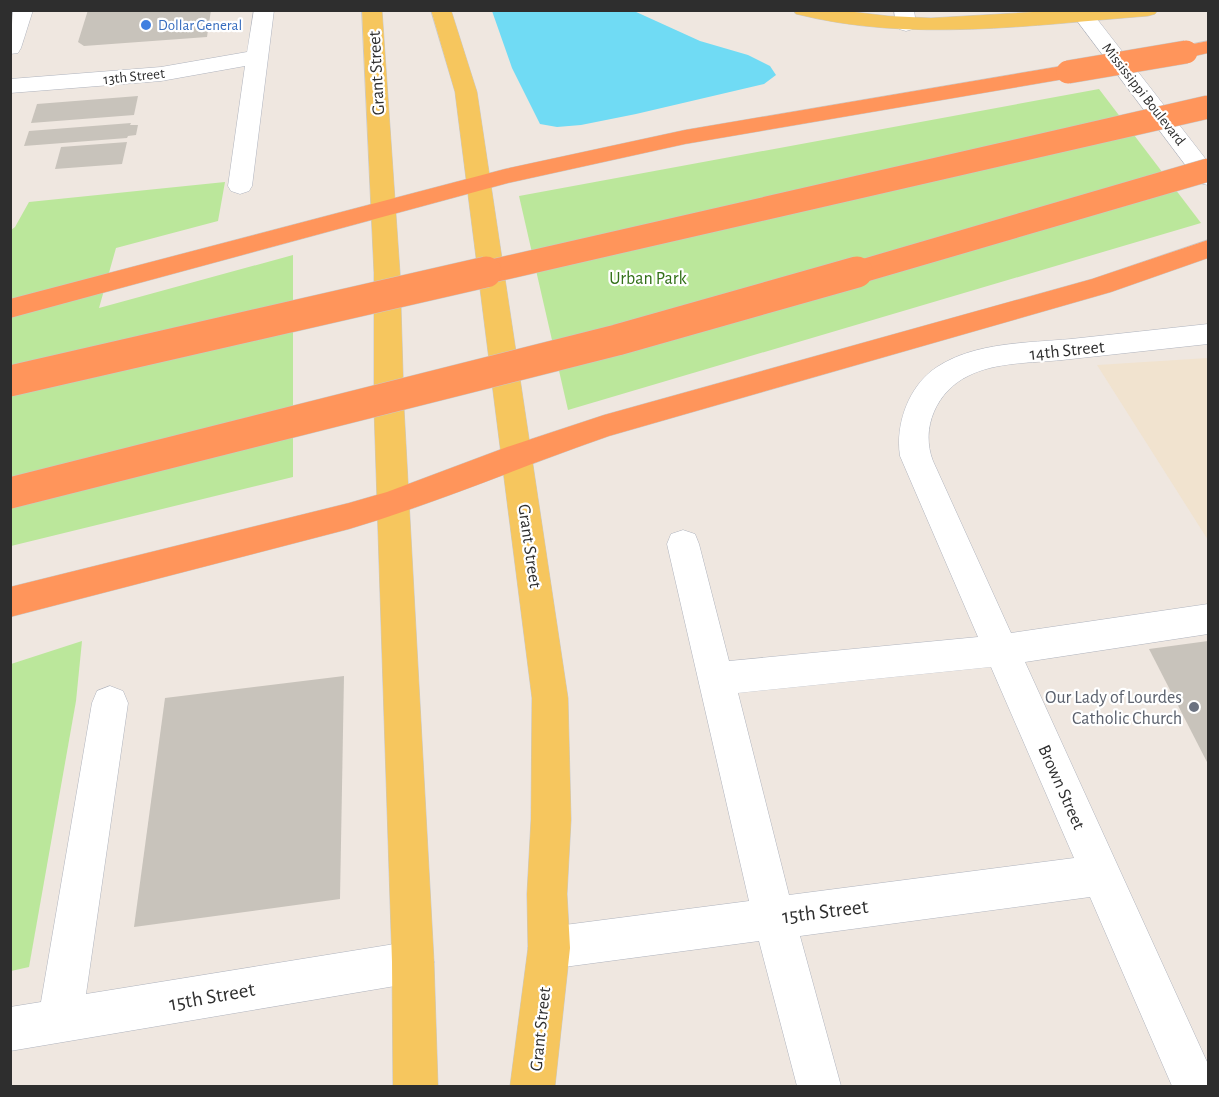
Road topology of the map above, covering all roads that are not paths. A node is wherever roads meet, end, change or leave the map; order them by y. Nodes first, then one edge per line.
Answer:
1 (23, 10) edge
2 (264, 10) edge
3 (372, 10) edge
4 (441, 10) edge
5 (803, 10) edge
6 (1148, 10) edge
7 (1081, 13) edge
8 (905, 18) edge
9 (1209, 47) edge
10 (10, 48) edge
11 (257, 57) junction
12 (10, 86) edge
13 (1209, 107) edge
14 (1209, 170) edge
15 (1209, 178) edge
16 (478, 183) junction
17 (240, 186) dead end
18 (383, 209) junction
19 (1207, 249) edge
20 (10, 309) edge
21 (1209, 334) edge
22 (10, 381) edge
23 (934, 387) joint
24 (518, 454) junction
25 (10, 493) edge
26 (393, 503) junction
27 (683, 544) dead end
28 (10, 602) edge
29 (1209, 619) edge
30 (1000, 650) junction
31 (717, 679) junction
32 (110, 703) dead end
33 (1101, 875) junction
34 (774, 917) junction
35 (549, 948) junction
36 (413, 962) junction
37 (60, 1022) junction
38 (10, 1029) edge
39 (416, 1086) edge
40 (533, 1086) edge
41 (819, 1086) edge
42 (1195, 1086) edge

1 - 10 street
2 - 11 street
3 - 18 main road, Grant Street
4 - 16 main road, Grant Street
5 - 8 main road
6 - 7 main road
7 - 8 main road
7 - 15 street, Mississippi Boulevard
9 - 16 highway, bridge
11 - 12 street, 13th Street
11 - 17 street
13 - 22 highway, bridge
14 - 25 highway, bridge
16 - 18 highway
16 - 24 main road, Grant Street
18 - 20 highway
18 - 26 main road, Grant Street
19 - 24 highway
21 - 23 street, 14th Street
23 - 30 street, Brown Street
24 - 26 highway
24 - 35 main road, Grant Street
26 - 28 highway
26 - 36 main road, Grant Street
27 - 31 street
29 - 30 street
30 - 31 street
30 - 33 street, Brown Street
31 - 34 street
32 - 37 street
33 - 34 street, 15th Street
33 - 42 street, Brown Street
34 - 35 street, 15th Street
34 - 41 street
35 - 40 main road, Grant Street
36 - 37 street, 15th Street
36 - 39 main road, Grant Street
37 - 38 street, 15th Street

